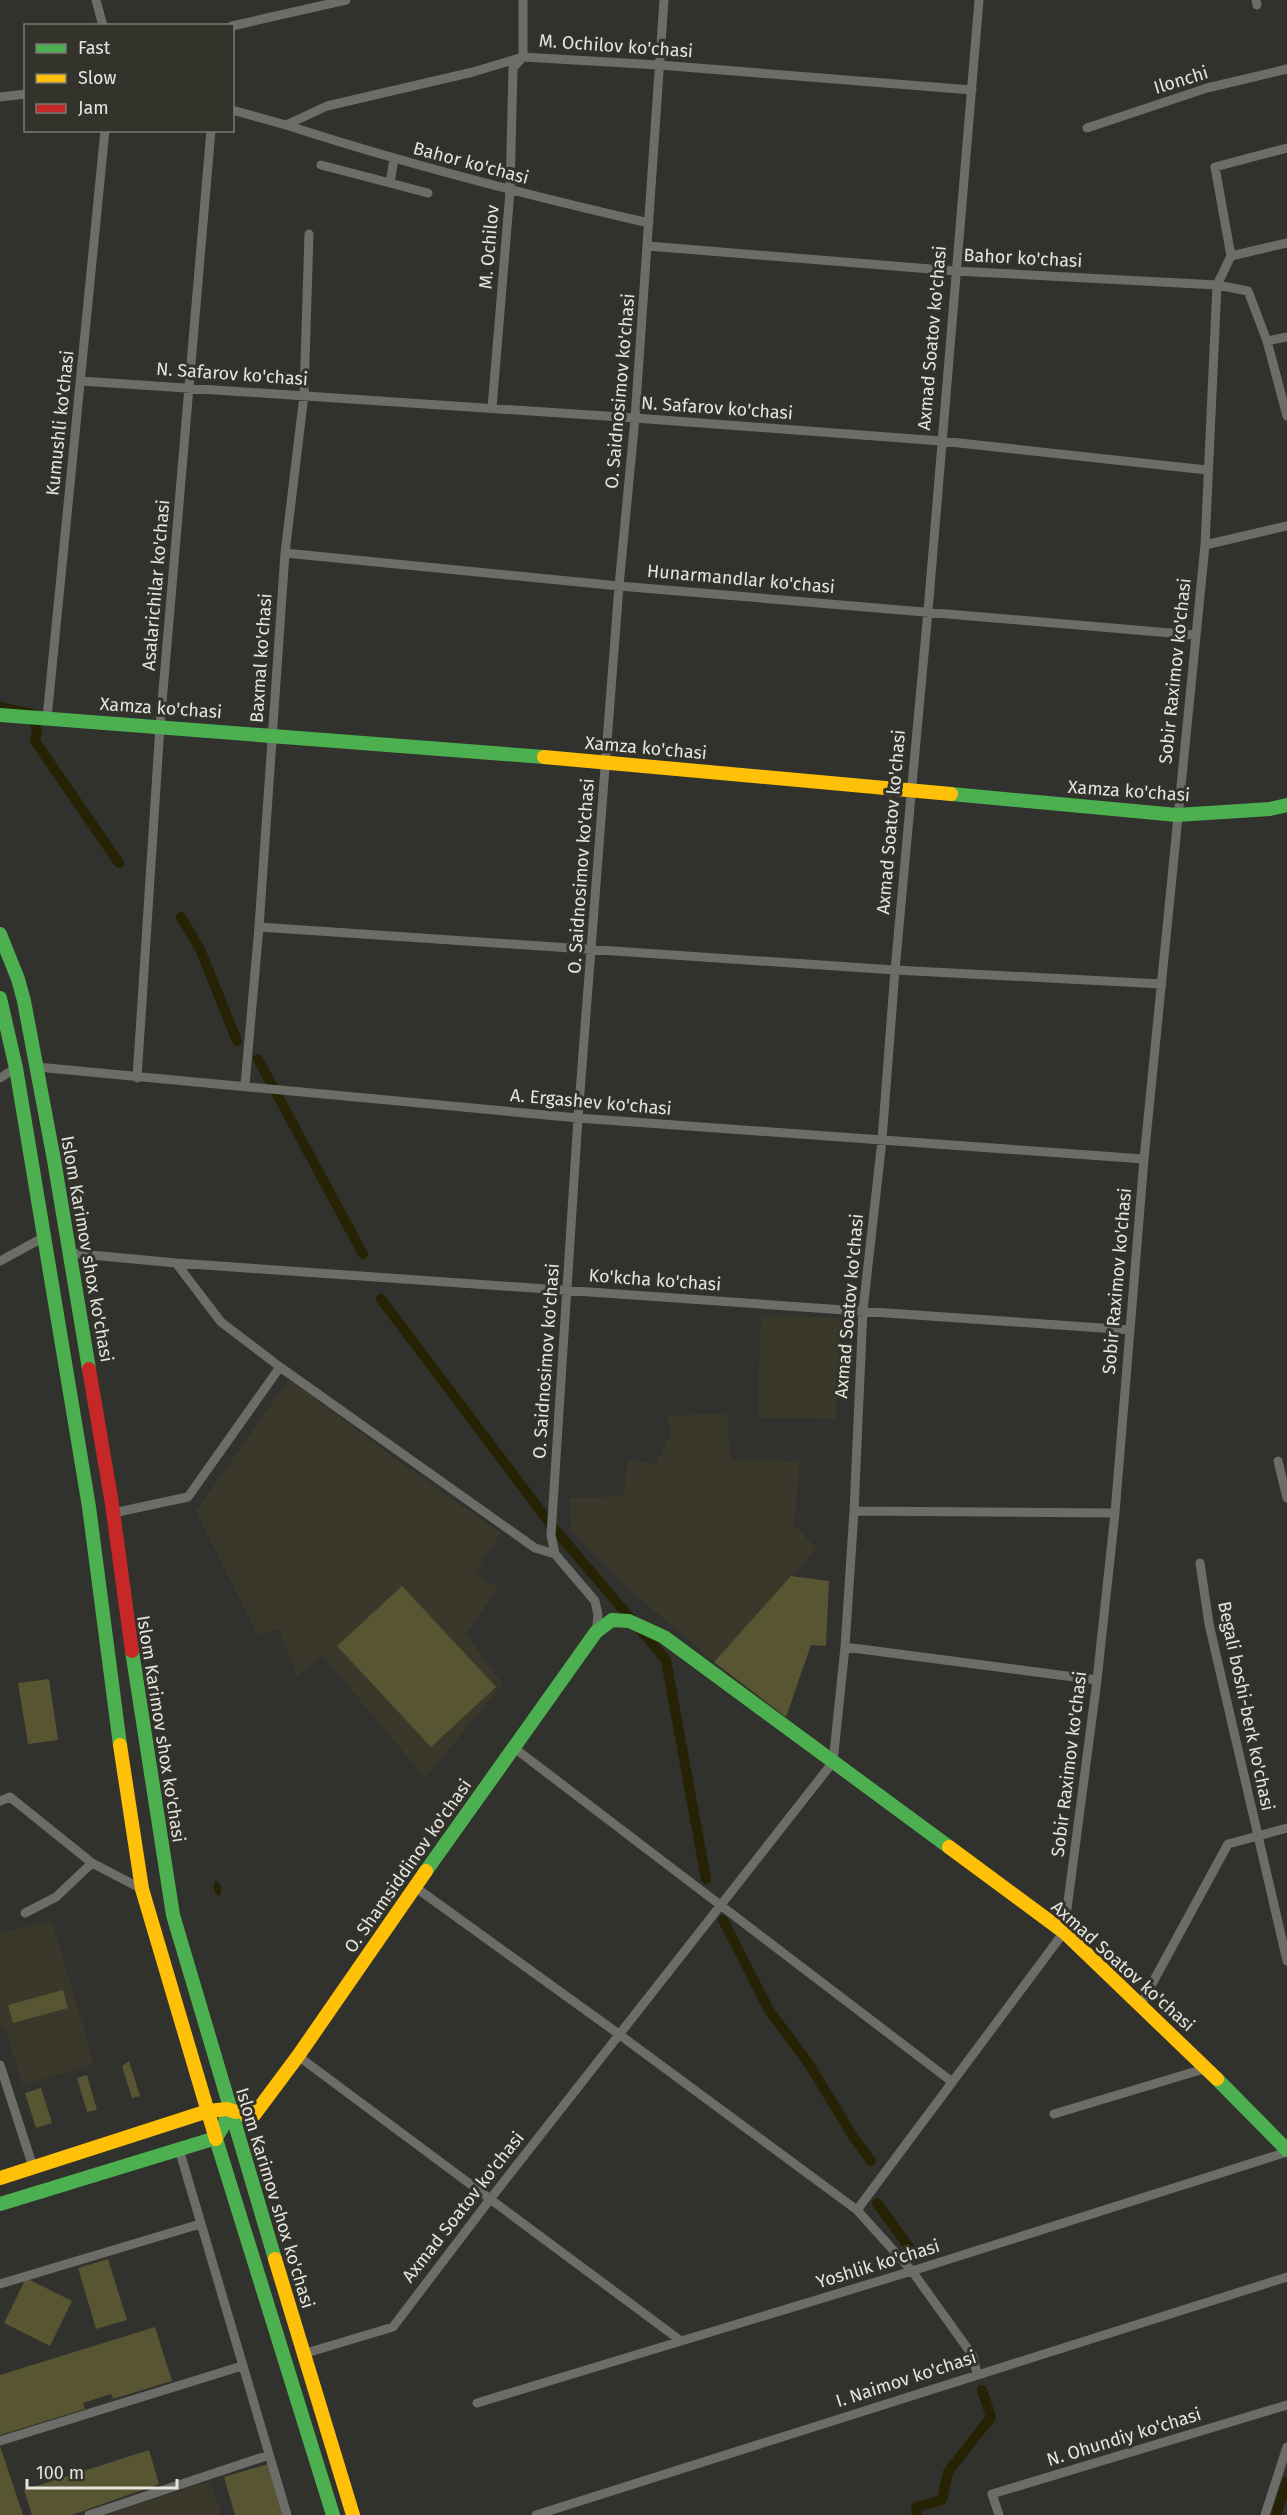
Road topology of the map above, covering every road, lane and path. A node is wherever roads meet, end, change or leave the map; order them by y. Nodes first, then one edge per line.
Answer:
1 (96, 0) edge
2 (346, 0) edge
3 (524, 0) edge
4 (664, 0) edge
5 (979, 0) edge
6 (102, 24) edge
7 (234, 26) edge
8 (524, 57) junction
9 (659, 65) junction
10 (1287, 69) edge
11 (972, 90) junction
12 (24, 94) edge
13 (0, 97) edge
14 (234, 111) edge
15 (286, 125) junction
16 (1087, 128) dead end
17 (105, 132) edge
18 (211, 132) edge
19 (1287, 148) edge
20 (394, 159) junction
21 (321, 165) dead end
22 (390, 183) junction
23 (510, 191) junction
24 (428, 193) dead end
25 (649, 224) junction
26 (309, 234) dead end
27 (1287, 243) edge
28 (648, 246) junction
29 (1231, 256) junction
30 (955, 271) junction
31 (1217, 285) junction
32 (1287, 336) edge
33 (1267, 341) junction
34 (81, 381) junction
35 (190, 388) junction
36 (304, 395) junction
37 (492, 408) junction
38 (1287, 416) edge
39 (635, 418) junction
40 (941, 441) junction
41 (1207, 470) junction
42 (1287, 526) edge
43 (1205, 545) junction
44 (285, 554) junction
45 (619, 586) junction
46 (928, 612) junction
47 (1194, 635) junction
48 (0, 715) edge
49 (38, 717) junction
50 (160, 726) junction
51 (272, 735) junction
52 (605, 762) junction
53 (912, 792) junction
54 (1287, 805) edge
55 (1177, 815) junction
56 (259, 927) junction
57 (0, 934) edge
58 (592, 949) junction
59 (895, 970) junction
60 (1162, 984) junction
61 (0, 998) edge
62 (37, 1067) junction
63 (16, 1068) junction
64 (0, 1078) edge
65 (137, 1078) junction
66 (245, 1085) junction
67 (579, 1118) junction
68 (882, 1140) junction
69 (1143, 1159) junction
70 (46, 1236) junction
71 (70, 1253) junction
72 (0, 1261) edge
73 (176, 1263) junction
74 (567, 1290) junction
75 (863, 1310) junction
76 (1130, 1330) junction
77 (279, 1367) junction
78 (1278, 1461) dead end
79 (1287, 1498) edge
80 (89, 1506) junction
81 (112, 1508) junction
82 (854, 1511) junction
83 (1115, 1513) junction
84 (555, 1554) junction
85 (1200, 1563) dead end
86 (124, 1599) junction
87 (101, 1602) junction
88 (596, 1632) junction
89 (845, 1647) junction
90 (1097, 1680) junction
91 (513, 1747) junction
92 (833, 1762) junction
93 (0, 1801) edge
94 (1287, 1828) edge
95 (1258, 1836) junction
96 (92, 1863) junction
97 (415, 1887) junction
98 (142, 1889) junction
99 (722, 1904) junction
100 (25, 1913) dead end
101 (1064, 1932) junction
102 (1287, 1961) edge
103 (1142, 2004) junction
104 (620, 2035) junction
105 (298, 2056) junction
106 (0, 2065) edge
107 (1207, 2068) junction
108 (951, 2081) junction
109 (228, 2105) junction
110 (208, 2111) junction
111 (1054, 2114) dead end
112 (246, 2116) junction
113 (236, 2132) junction
114 (216, 2138) junction
115 (178, 2149) junction
116 (1287, 2151) edge
117 (33, 2167) junction
118 (0, 2178) edge
119 (491, 2198) junction
120 (0, 2204) edge
121 (857, 2210) junction
122 (200, 2224) junction
123 (912, 2271) junction
124 (1287, 2277) edge
125 (0, 2284) edge
126 (681, 2341) junction
127 (303, 2354) junction
128 (242, 2366) junction
129 (976, 2374) junction
130 (477, 2403) dead end
131 (1287, 2406) edge
132 (0, 2441) edge
133 (1287, 2447) edge
134 (269, 2455) junction
135 (89, 2515) edge
136 (287, 2515) edge
137 (333, 2515) edge
138 (353, 2515) edge
139 (536, 2515) edge
140 (999, 2515) edge
141 (1265, 2515) edge

1 - 6 street
2 - 7 street
3 - 8 street
4 - 9 street, O. Saidnosimov ko'chasi
5 - 11 street, Axmad Soatov ko'chasi
8 - 9 street, M. Ochilov ko'chasi
8 - 15 street, M. Ochilov ko'chasi
8 - 23 street, M. Ochilov
9 - 11 street, M. Ochilov ko'chasi
9 - 25 street, O. Saidnosimov ko'chasi
10 - 16 street, Ilonchi
11 - 30 street, Axmad Soatov ko'chasi
12 - 13 street
14 - 15 street
15 - 20 street, Bahor ko'chasi
17 - 34 street, Kumushli ko'chasi
18 - 35 street, Asalarichilar ko'chasi
19 - 29 street
20 - 22 street
20 - 23 street, Bahor ko'chasi
21 - 22 street
22 - 24 street
23 - 25 street, Bahor ko'chasi
23 - 37 street, M. Ochilov
25 - 28 street, O. Saidnosimov ko'chasi
26 - 36 street, Baxmal ko'chasi
27 - 29 street
28 - 30 street, Bahor ko'chasi
28 - 39 street, O. Saidnosimov ko'chasi
29 - 31 street
30 - 31 street, Bahor ko'chasi
30 - 40 street, Axmad Soatov ko'chasi
31 - 33 street, Bahor ko'chasi
31 - 41 street, Sobir Raximov ko'chasi
32 - 33 street
33 - 38 street
34 - 35 street, N. Safarov ko'chasi
34 - 49 street, Kumushli ko'chasi
35 - 36 street, N. Safarov ko'chasi
35 - 50 street, Asalarichilar ko'chasi
36 - 37 street, N. Safarov ko'chasi
36 - 44 street, Baxmal ko'chasi
37 - 39 street, N. Safarov ko'chasi
39 - 40 street, N. Safarov ko'chasi
39 - 45 street, O. Saidnosimov ko'chasi
40 - 41 street, N. Safarov ko'chasi
40 - 46 street, Axmad Soatov ko'chasi
41 - 43 street, Sobir Raximov ko'chasi
42 - 43 street
43 - 47 street, Sobir Raximov ko'chasi
44 - 45 street, Hunarmandlar ko'chasi
44 - 51 street, Baxmal ko'chasi
45 - 46 street, Hunarmandlar ko'chasi
45 - 52 street, O. Saidnosimov ko'chasi
46 - 47 street, Hunarmandlar ko'chasi
46 - 53 street, Axmad Soatov ko'chasi
47 - 55 street, Sobir Raximov ko'chasi
48 - 49 main road, Xamza ko'chasi
49 - 50 main road, Xamza ko'chasi
50 - 51 main road, Xamza ko'chasi
50 - 65 street, Asalarichilar ko'chasi
51 - 52 main road, Xamza ko'chasi
51 - 56 street, Baxmal ko'chasi
52 - 53 main road, Xamza ko'chasi
52 - 58 street, O. Saidnosimov ko'chasi
53 - 55 main road, Xamza ko'chasi
53 - 59 street, Axmad Soatov ko'chasi
54 - 55 main road, Xamza ko'chasi
55 - 60 street, Sobir Raximov ko'chasi
56 - 58 street
56 - 66 street, Baxmal ko'chasi
57 - 62 main road, Islom Karimov shox ko'chasi
58 - 59 street
58 - 67 street, O. Saidnosimov ko'chasi
59 - 60 street
59 - 68 street, Axmad Soatov ko'chasi
60 - 69 street, Sobir Raximov ko'chasi
61 - 63 main road
62 - 65 street, A. Ergashev ko'chasi
62 - 71 main road, Islom Karimov shox ko'chasi
63 - 64 street
63 - 70 main road
65 - 66 street, A. Ergashev ko'chasi
66 - 67 street, A. Ergashev ko'chasi
67 - 68 street, A. Ergashev ko'chasi
67 - 74 street, O. Saidnosimov ko'chasi
68 - 69 street, A. Ergashev ko'chasi
68 - 75 street, Axmad Soatov ko'chasi
69 - 76 street, Sobir Raximov ko'chasi
70 - 72 street
70 - 80 main road
71 - 73 street, Ko'kcha ko'chasi
71 - 81 main road, Islom Karimov shox ko'chasi
73 - 74 street, Ko'kcha ko'chasi
73 - 77 street
74 - 75 street, Ko'kcha ko'chasi
74 - 84 street, O. Saidnosimov ko'chasi
75 - 76 street, Ko'kcha ko'chasi
75 - 82 street, Axmad Soatov ko'chasi
76 - 83 street, Sobir Raximov ko'chasi
77 - 81 street
77 - 84 street
78 - 79 street
80 - 81 main road
80 - 87 main road
81 - 86 main road, Islom Karimov shox ko'chasi
82 - 83 street
82 - 89 street, Axmad Soatov ko'chasi
83 - 90 street, Sobir Raximov ko'chasi
84 - 88 street
85 - 95 street, Begali boshi-berk ko'chasi
86 - 87 main road
86 - 109 main road, Islom Karimov shox ko'chasi
87 - 98 main road
88 - 91 main road, O. Shamsiddinov ko'chasi
88 - 92 main road, Axmad Soatov ko'chasi
89 - 90 street
89 - 92 street, Axmad Soatov ko'chasi
90 - 101 street, Sobir Raximov ko'chasi
91 - 97 main road, O. Shamsiddinov ko'chasi
91 - 99 street
92 - 99 street, Axmad Soatov ko'chasi
92 - 101 main road, Axmad Soatov ko'chasi
93 - 96 street
94 - 95 street
95 - 102 street, Begali boshi-berk ko'chasi
95 - 103 street
96 - 98 street
96 - 100 street
97 - 104 street
97 - 105 main road, O. Shamsiddinov ko'chasi
98 - 110 main road
99 - 104 street, Axmad Soatov ko'chasi
99 - 108 street
101 - 103 main road, Axmad Soatov ko'chasi
101 - 108 street, Sobir Raximov ko'chasi
103 - 107 main road, Axmad Soatov ko'chasi
104 - 119 street, Axmad Soatov ko'chasi
104 - 121 street
105 - 112 main road, O. Shamsiddinov ko'chasi
105 - 119 street
106 - 117 street
107 - 111 street
107 - 116 main road, Axmad Soatov ko'chasi
108 - 121 street, Sobir Raximov ko'chasi
109 - 110 main road
109 - 112 main road
109 - 113 main road, Islom Karimov shox ko'chasi
109 - 114 main road
110 - 114 main road
110 - 117 main road
112 - 113 main road, O. Shamsiddinov ko'chasi
113 - 114 main road
113 - 127 main road, Islom Karimov shox ko'chasi
114 - 115 main road
114 - 137 main road
115 - 120 main road
115 - 122 street
116 - 123 street, Yoshlik ko'chasi
117 - 118 main road
119 - 126 street
119 - 127 street, Axmad Soatov ko'chasi
121 - 123 street
122 - 125 street
122 - 128 street
123 - 126 street, Yoshlik ko'chasi
123 - 129 street
124 - 129 street, I. Naimov ko'chasi
126 - 130 street, Yoshlik ko'chasi
127 - 138 main road, Islom Karimov shox ko'chasi
128 - 132 street
128 - 134 street
129 - 139 street, I. Naimov ko'chasi
131 - 140 street, N. Ohundiy ko'chasi
133 - 141 street
134 - 135 street
134 - 136 street

